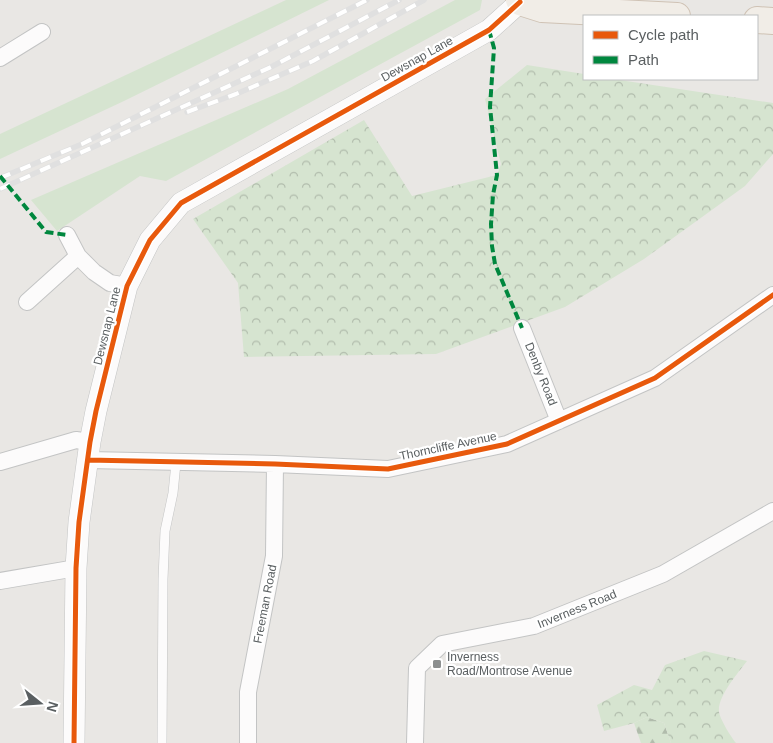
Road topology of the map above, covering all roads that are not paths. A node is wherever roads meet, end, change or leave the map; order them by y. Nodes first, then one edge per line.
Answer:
1 (519, 1) edge
2 (658, 15) edge
3 (758, 20) edge
4 (773, 21) edge
5 (42, 32) dead end
6 (0, 58) edge
7 (67, 235) dead end
8 (78, 256) junction
9 (127, 286) junction
10 (773, 295) edge
11 (27, 302) dead end
12 (522, 328) dead end
13 (559, 420) junction
14 (89, 451) junction
15 (0, 462) edge
16 (176, 463) junction
17 (275, 464) junction
18 (773, 511) edge
19 (76, 568) junction
20 (0, 581) edge
21 (74, 743) edge
22 (162, 743) edge
23 (248, 743) edge
24 (415, 743) edge

1 - 2 main road
1 - 9 street, Dewsnap Lane
3 - 4 main road
5 - 6 street
7 - 8 street
8 - 9 street
8 - 11 street
9 - 14 street, Dewsnap Lane
10 - 13 street, Thorncliffe Avenue
12 - 13 street, Denby Road
13 - 17 street, Thorncliffe Avenue
14 - 15 street, Thorncliffe Avenue
14 - 16 street, Thorncliffe Avenue
14 - 19 street, Dewsnap Lane
16 - 17 street, Thorncliffe Avenue
16 - 22 lane
17 - 23 street, Freeman Road
18 - 24 street, Inverness Road
19 - 20 street
19 - 21 street, Dewsnap Lane

